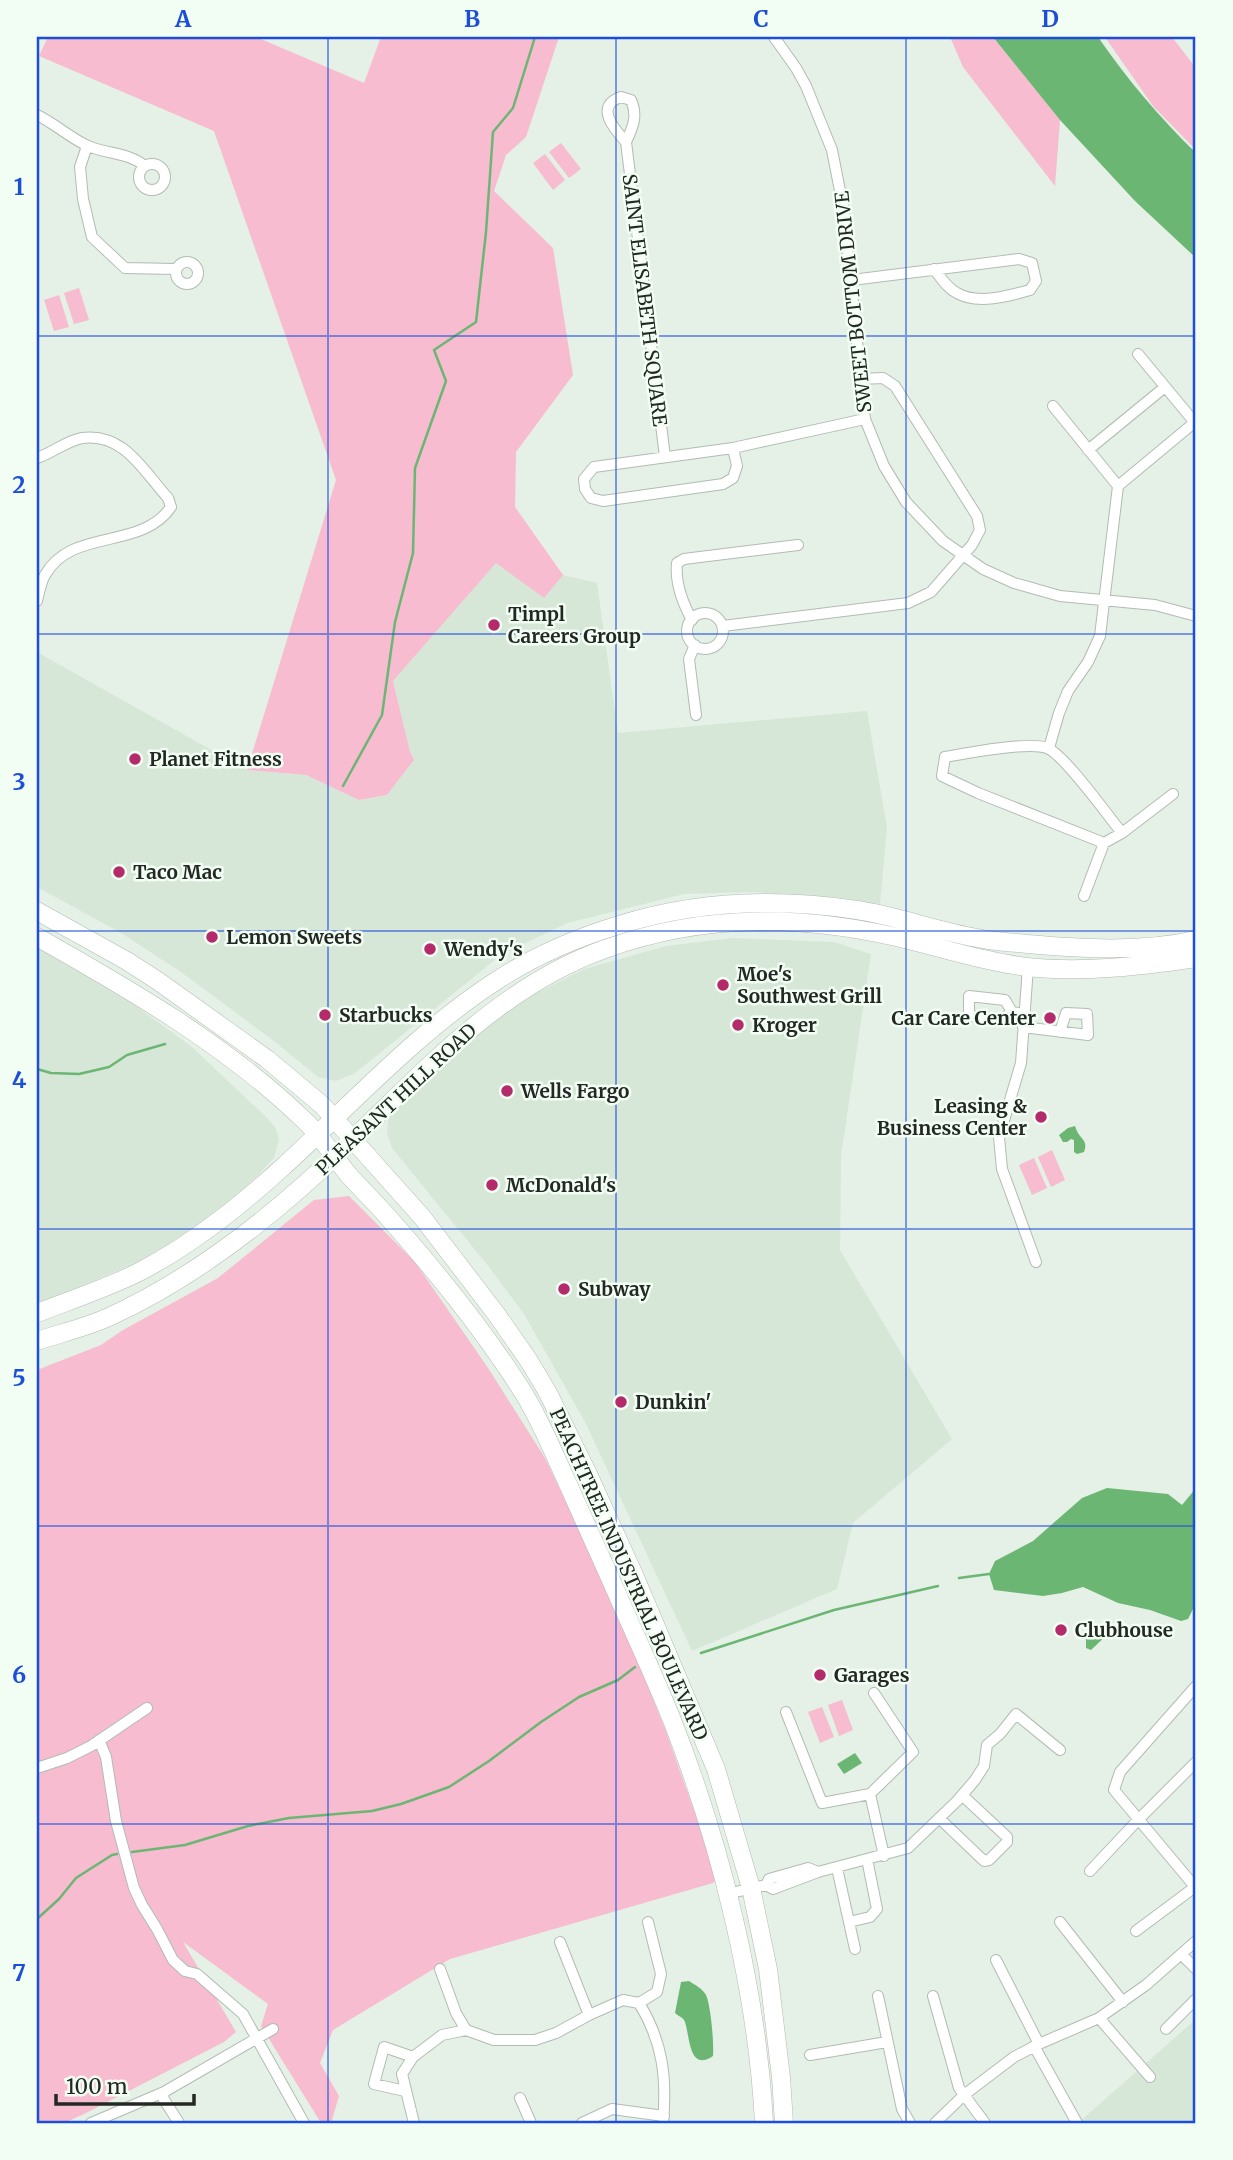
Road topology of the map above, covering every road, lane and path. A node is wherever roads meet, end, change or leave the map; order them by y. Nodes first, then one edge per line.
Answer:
1 (774, 37) edge
2 (37, 115) edge
3 (626, 142) dead end
4 (87, 146) junction
5 (145, 166) dead end
6 (176, 269) dead end
7 (934, 269) junction
8 (852, 280) junction
9 (1138, 354) dead end
10 (860, 379) junction
11 (1165, 387) junction
12 (1053, 406) dead end
13 (865, 419) junction
14 (1196, 423) edge
15 (733, 448) junction
16 (1088, 450) junction
17 (665, 457) junction
18 (37, 458) edge
19 (1118, 486) junction
20 (798, 545) dead end
21 (964, 556) junction
22 (37, 601) edge
23 (1105, 602) junction
24 (1196, 616) edge
25 (691, 620) junction
26 (723, 626) junction
27 (695, 645) junction
28 (696, 715) dead end
29 (1049, 748) junction
30 (1173, 794) dead end
31 (1122, 833) junction
32 (1104, 843) junction
33 (1084, 897) dead end
34 (37, 911) edge
35 (37, 937) edge
36 (1196, 940) edge
37 (1166, 947) junction
38 (1196, 958) edge
39 (1028, 967) junction
40 (1012, 1012) dead end
41 (1024, 1014) junction
42 (1023, 1027) junction
43 (1060, 1032) junction
44 (335, 1118) junction
45 (317, 1135) junction
46 (353, 1139) junction
47 (335, 1157) junction
48 (1036, 1262) dead end
49 (37, 1313) edge
50 (37, 1341) edge
51 (1196, 1686) edge
52 (874, 1693) dead end
53 (146, 1708) dead end
54 (786, 1712) dead end
55 (99, 1740) junction
56 (1060, 1750) dead end
57 (1196, 1762) edge
58 (37, 1768) edge
59 (870, 1794) junction
60 (962, 1795) junction
61 (939, 1818) junction
62 (1138, 1820) junction
63 (884, 1856) junction
64 (867, 1859) junction
65 (837, 1868) junction
66 (1090, 1871) dead end
67 (758, 1886) junction
68 (1196, 1887) edge
69 (727, 1894) junction
70 (648, 1922) dead end
71 (849, 1922) junction
72 (1060, 1922) dead end
73 (1136, 1931) dead end
74 (1196, 1941) edge
75 (560, 1942) dead end
76 (855, 1949) dead end
77 (1181, 1954) junction
78 (996, 1960) dead end
79 (440, 1969) dead end
80 (1196, 1969) edge
81 (878, 1996) dead end
82 (933, 1996) dead end
83 (1196, 1999) edge
84 (1123, 2002) junction
85 (639, 2003) junction
86 (589, 2015) junction
87 (1099, 2018) junction
88 (273, 2029) dead end
89 (1166, 2029) dead end
90 (466, 2030) junction
91 (258, 2039) junction
92 (887, 2042) junction
93 (1036, 2045) junction
94 (810, 2055) dead end
95 (413, 2057) junction
96 (1150, 2077) dead end
97 (405, 2091) junction
98 (164, 2092) junction
99 (964, 2095) junction
100 (520, 2098) dead end
101 (664, 2120) edge
102 (91, 2123) edge
103 (179, 2123) edge
104 (304, 2123) edge
105 (414, 2123) edge
106 (531, 2123) edge
107 (582, 2123) edge
108 (764, 2123) edge
109 (784, 2123) edge
110 (910, 2123) edge
111 (935, 2123) edge
112 (985, 2123) edge
113 (1077, 2123) edge

1 - 8 street, SWEET BOTTOM DRIVE
2 - 4 street
3 - 17 street, SAINT ELISABETH SQUARE
4 - 5 street
4 - 6 street
7 - 7 street
7 - 8 street
8 - 10 street, SWEET BOTTOM DRIVE
9 - 11 street
10 - 13 street, SWEET BOTTOM DRIVE
10 - 21 street
11 - 14 street
11 - 16 street
12 - 16 street
13 - 15 street
13 - 21 street, SWEET BOTTOM DRIVE
14 - 19 street
15 - 17 street
15 - 17 street
16 - 19 street
18 - 22 street
19 - 23 street
20 - 25 street
21 - 23 street, SWEET BOTTOM DRIVE
21 - 26 street
23 - 24 street, SWEET BOTTOM DRIVE
23 - 29 street
25 - 26 street
25 - 27 street
26 - 27 street
27 - 28 street
29 - 31 street
29 - 32 street
30 - 31 street
31 - 32 street
32 - 33 street
34 - 44 highway, PEACHTREE INDUSTRIAL BOULEVARD
35 - 45 highway, PEACHTREE INDUSTRIAL BOULEVARD
36 - 37 highway, PLEASANT HILL ROAD
37 - 39 highway
37 - 44 highway, PLEASANT HILL ROAD
38 - 39 highway, PLEASANT HILL ROAD
39 - 41 street
39 - 46 highway, PLEASANT HILL ROAD
40 - 41 street
41 - 42 street
42 - 43 street
42 - 48 street
43 - 43 street
44 - 45 highway, PLEASANT HILL ROAD
44 - 46 highway, PEACHTREE INDUSTRIAL BOULEVARD
45 - 47 highway, PEACHTREE INDUSTRIAL BOULEVARD
45 - 49 highway, PLEASANT HILL ROAD
46 - 47 highway, PLEASANT HILL ROAD
46 - 67 highway, PEACHTREE INDUSTRIAL BOULEVARD
47 - 50 highway, PLEASANT HILL ROAD
47 - 69 highway, PEACHTREE INDUSTRIAL BOULEVARD
51 - 62 street
52 - 59 street
53 - 55 street
54 - 59 street
55 - 58 street
55 - 91 street
56 - 60 street
57 - 62 street
59 - 63 street
60 - 61 street
60 - 61 street
61 - 63 street
62 - 66 street
62 - 68 street
63 - 64 street
64 - 65 street
64 - 71 street
65 - 67 street
65 - 71 street
67 - 69 street
67 - 109 highway, PEACHTREE INDUSTRIAL BOULEVARD
68 - 73 street
69 - 108 highway, PEACHTREE INDUSTRIAL BOULEVARD
70 - 85 street
71 - 76 street
72 - 84 street
74 - 77 street
75 - 86 street
77 - 80 street
77 - 84 street
78 - 93 street
79 - 90 street
81 - 92 street
82 - 99 street
83 - 89 street
84 - 87 street
85 - 86 street
85 - 101 street
86 - 90 street
87 - 93 street
87 - 96 street
88 - 91 street
90 - 95 street
91 - 98 street
91 - 104 street
92 - 94 street
92 - 110 street
93 - 99 street
93 - 113 street
95 - 97 street
95 - 97 street
97 - 105 street
98 - 102 street
98 - 103 street
99 - 111 street
99 - 112 street
100 - 106 street
101 - 107 street

